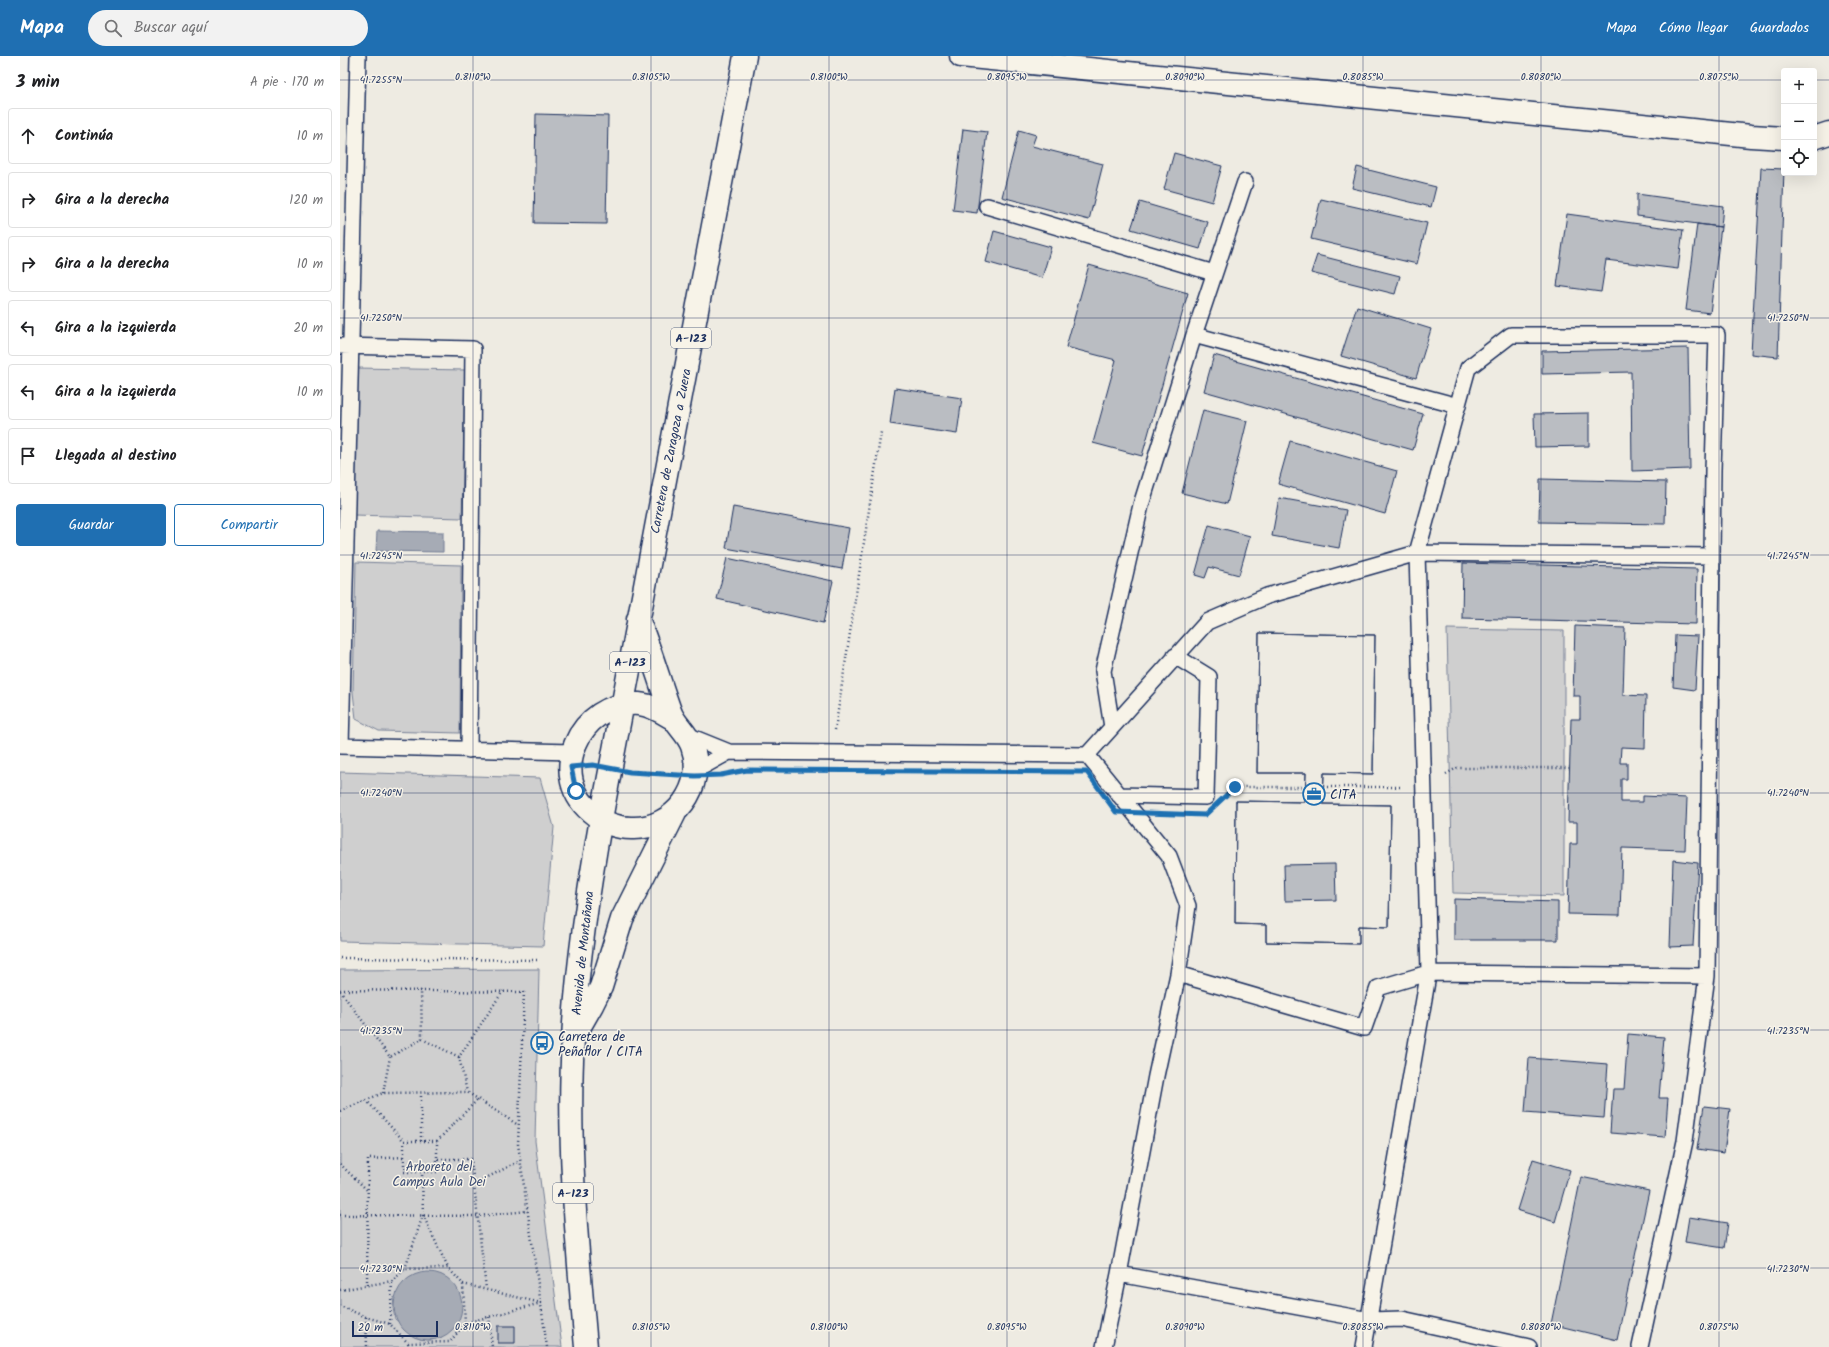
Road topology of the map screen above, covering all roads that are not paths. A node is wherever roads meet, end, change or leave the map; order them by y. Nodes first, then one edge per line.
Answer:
1 (358, 56) edge
2 (745, 56) edge
3 (961, 56) edge
4 (1829, 133) edge
5 (1817, 137) edge
6 (1781, 138) edge
7 (1245, 182) dead end
8 (987, 206) dead end
9 (1214, 273) junction
10 (1194, 335) junction
11 (345, 346) edge
12 (345, 405) edge
13 (1458, 406) junction
14 (1417, 553) junction
15 (1712, 556) junction
16 (638, 619) junction
17 (1175, 656) junction
18 (623, 705) junction
19 (672, 718) junction
20 (1112, 727) junction
21 (687, 735) junction
22 (340, 746) edge
23 (469, 750) junction
24 (572, 752) junction
25 (729, 752) junction
26 (1087, 755) junction
27 (695, 774) junction
28 (1119, 795) junction
29 (675, 813) junction
30 (601, 820) junction
31 (1428, 973) junction
32 (1178, 974) junction
33 (1707, 976) junction
34 (573, 1039) junction
35 (1119, 1274) junction
36 (1369, 1320) junction
37 (586, 1347) edge
38 (1104, 1347) edge
39 (1364, 1347) edge
40 (1529, 1347) edge
41 (1640, 1347) edge

1 - 11 lane
2 - 16 main road, Carretera de Zaragoza a Zuera / A-123
3 - 6 main road
4 - 5 main road
7 - 9 lane
8 - 9 lane
9 - 10 lane
10 - 13 lane
10 - 20 lane
11 - 12 lane
11 - 23 lane
12 - 22 lane
13 - 14 lane
13 - 15 lane
14 - 15 lane
14 - 17 lane
14 - 31 lane
15 - 33 lane
16 - 18 main road, Carretera de Zaragoza a Zuera / A-123
16 - 19 main road
17 - 20 lane
17 - 28 lane
18 - 19 main road
18 - 24 main road
18 - 30 main road, Avenida de Montañana / A-123
19 - 21 main road
20 - 26 lane
21 - 25 lane
21 - 27 main road
22 - 23 lane
23 - 24 lane
24 - 30 main road
25 - 26 lane
25 - 27 lane
26 - 28 lane
27 - 29 main road
28 - 32 lane
29 - 30 main road
29 - 34 main road
30 - 34 main road, Avenida de Montañana / A-123
31 - 32 lane
31 - 33 lane
31 - 36 lane
32 - 35 lane
33 - 41 lane
34 - 37 main road, Avenida de Montañana / A-123
35 - 36 lane
35 - 38 lane
36 - 39 lane
36 - 40 lane

